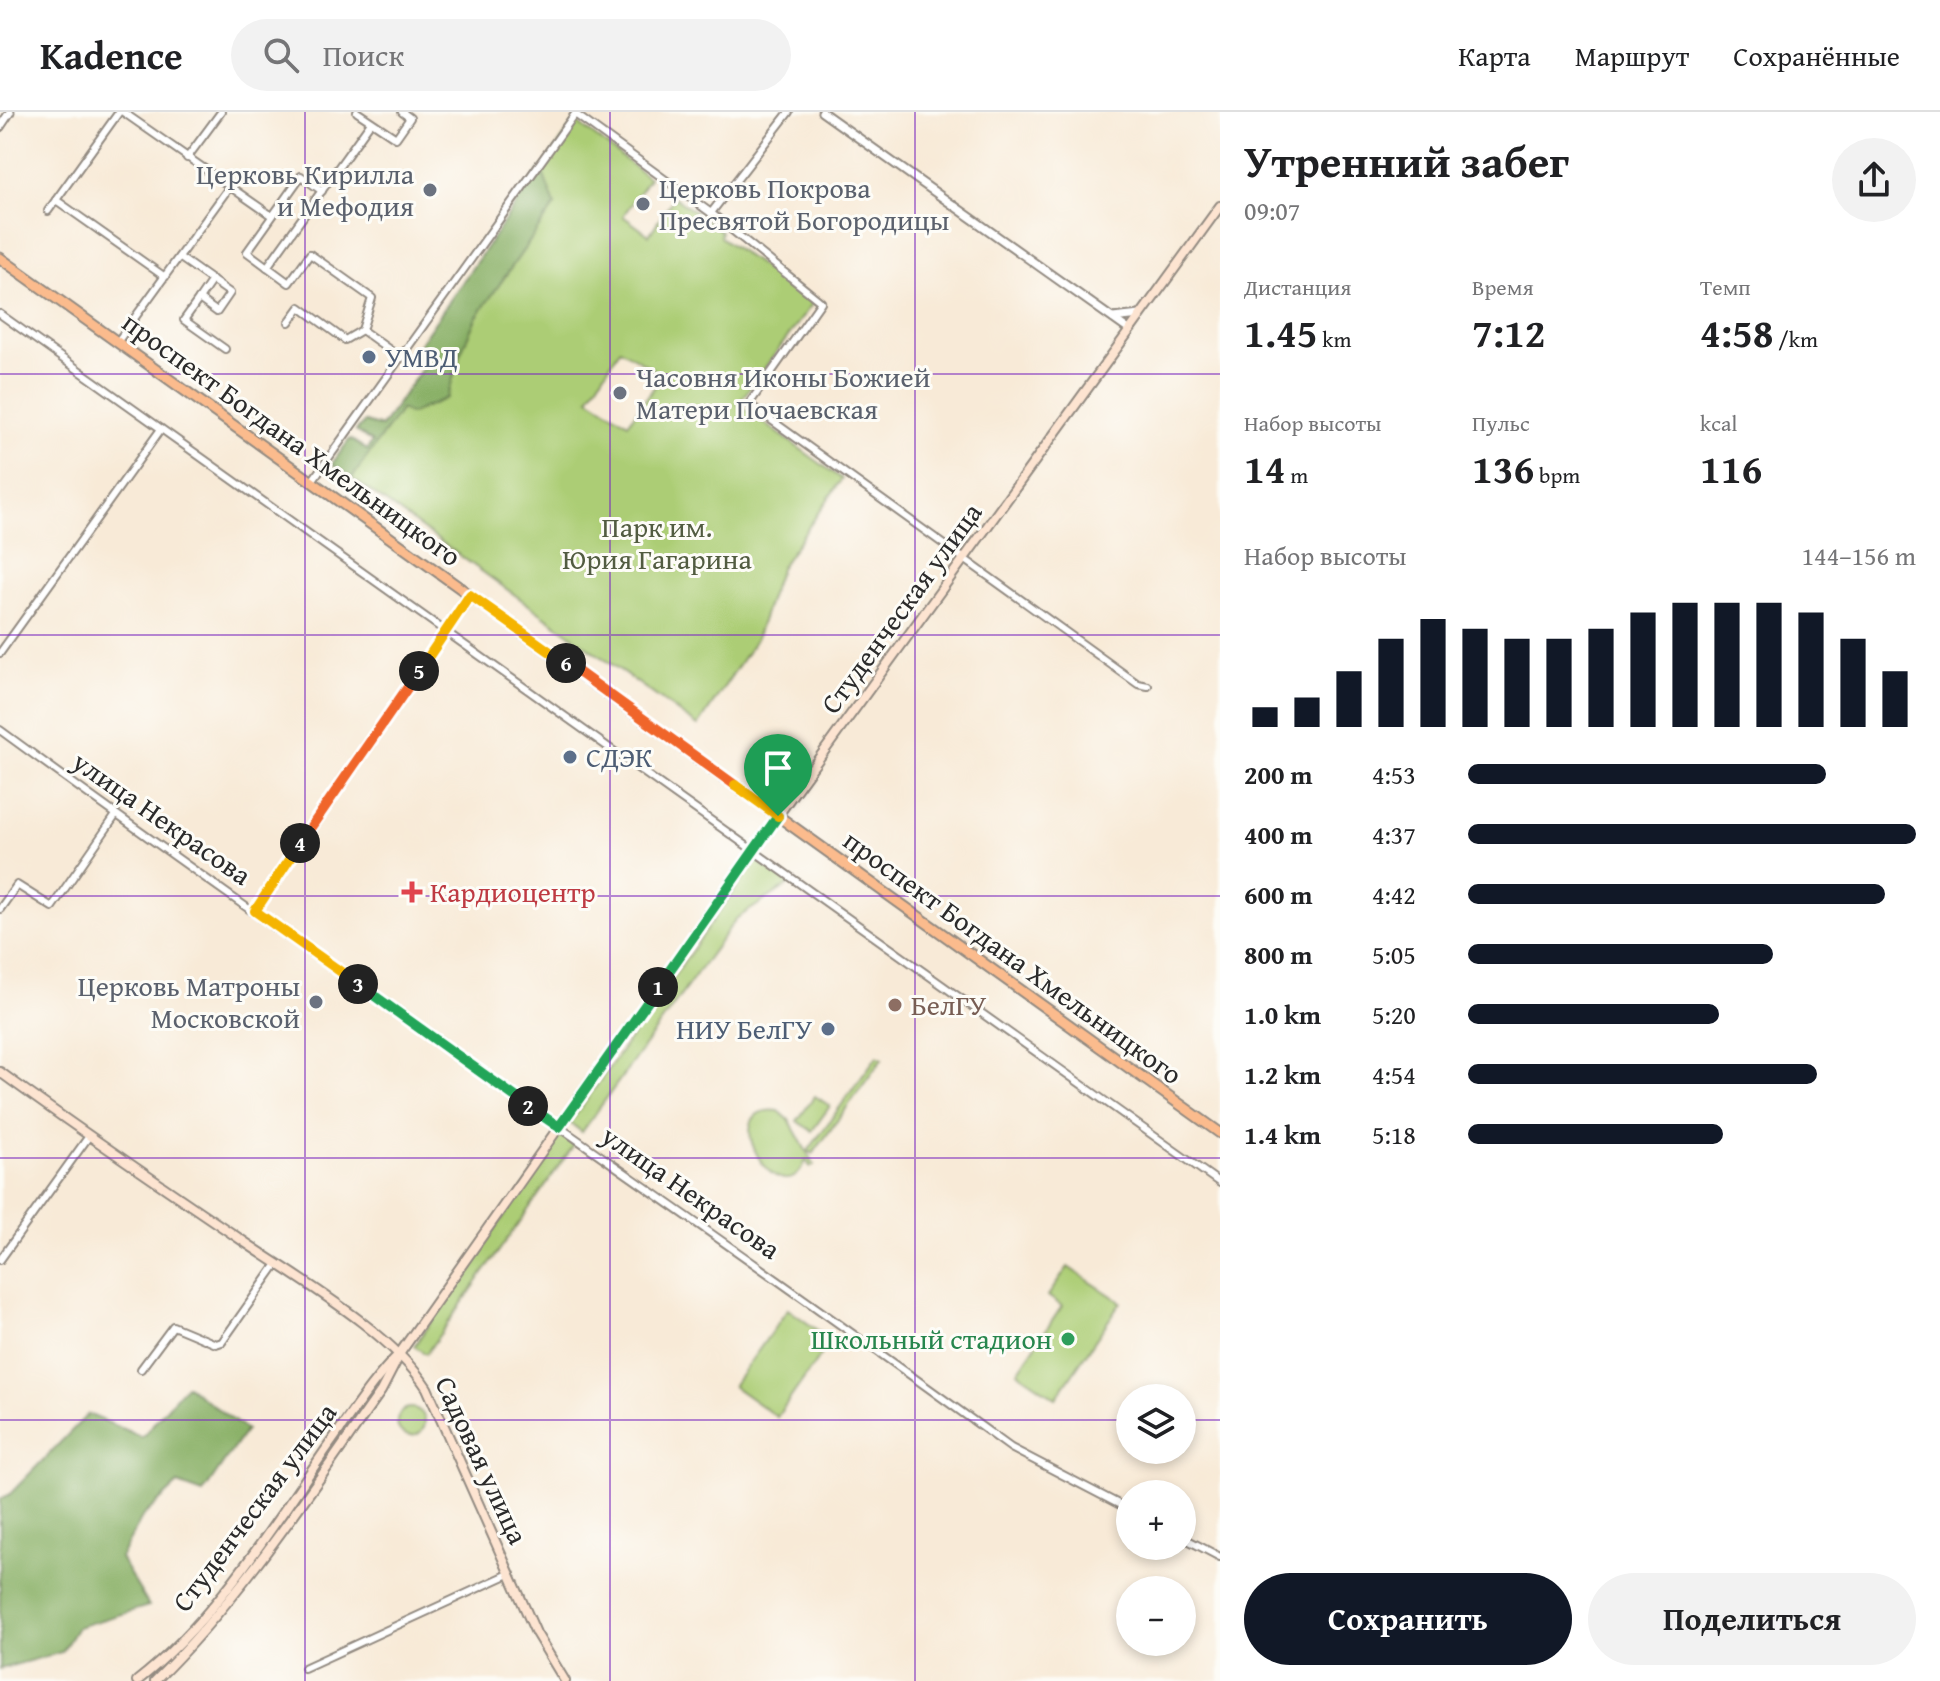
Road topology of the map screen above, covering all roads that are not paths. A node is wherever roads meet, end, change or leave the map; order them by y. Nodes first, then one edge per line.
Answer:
1 (10, 112) edge
2 (121, 112) edge
3 (221, 112) edge
4 (357, 112) edge
5 (402, 112) edge
6 (789, 112) edge
7 (822, 112) edge
8 (371, 122) junction
9 (0, 127) edge
10 (187, 158) junction
11 (230, 186) junction
12 (322, 191) junction
13 (56, 200) junction
14 (1220, 206) edge
15 (48, 211) dead end
16 (711, 213) junction
17 (272, 216) junction
18 (179, 257) junction
19 (0, 258) edge
20 (267, 267) junction
21 (165, 277) junction
22 (212, 280) junction
23 (199, 299) junction
24 (0, 314) edge
25 (1140, 315) junction
26 (1113, 318) junction
27 (289, 322) dead end
28 (362, 330) junction
29 (1129, 330) junction
30 (118, 341) junction
31 (225, 349) dead end
32 (401, 358) junction
33 (161, 429) junction
34 (312, 481) junction
35 (963, 560) junction
36 (470, 595) junction
37 (446, 632) junction
38 (0, 653) edge
39 (1148, 686) dead end
40 (0, 730) edge
41 (116, 815) junction
42 (778, 816) junction
43 (754, 851) junction
44 (0, 909) edge
45 (255, 911) junction
46 (0, 1072) edge
47 (559, 1127) junction
48 (1220, 1133) edge
49 (89, 1136) junction
50 (1220, 1183) edge
51 (0, 1260) edge
52 (277, 1264) junction
53 (400, 1353) junction
54 (141, 1369) dead end
55 (1116, 1503) edge
56 (1196, 1544) edge
57 (1220, 1557) edge
58 (509, 1574) junction
59 (304, 1668) dead end
60 (137, 1681) edge
61 (155, 1681) edge
62 (565, 1681) edge

1 - 9 street
2 - 10 street
2 - 13 street
3 - 10 street
4 - 8 street
5 - 8 street
6 - 16 street
7 - 26 street
8 - 12 street
10 - 11 street
11 - 17 street
11 - 18 street
12 - 17 street
12 - 20 street
13 - 15 street
13 - 21 street
14 - 25 main road, Студенческая улица
16 - 32 street
16 - 35 street
17 - 20 street
18 - 21 street
18 - 22 street
19 - 30 main road, проспект Богдана Хмельницкого
20 - 28 street
21 - 30 street
22 - 23 street
22 - 23 street
23 - 31 street
24 - 33 street
25 - 26 street
25 - 29 main road, Студенческая улица
26 - 29 street
27 - 28 street
28 - 32 street
29 - 35 main road, Студенческая улица
30 - 34 main road, проспект Богдана Хмельницкого
32 - 34 street
33 - 37 street
33 - 38 street
34 - 36 main road, проспект Богдана Хмельницкого
35 - 39 street
35 - 42 main road, Студенческая улица
36 - 37 street
36 - 42 main road, проспект Богдана Хмельницкого
37 - 43 street
37 - 45 street
40 - 41 street, улица Некрасова
41 - 44 street
41 - 45 street, улица Некрасова
42 - 43 main road, Студенческая улица
42 - 48 main road, проспект Богдана Хмельницкого
43 - 47 main road, Студенческая улица
43 - 50 street
45 - 47 street, улица Некрасова
46 - 49 main road, Садовая улица
47 - 53 main road, Студенческая улица
47 - 55 street, улица Некрасова
49 - 51 street
49 - 52 main road, Садовая улица
52 - 53 main road, Садовая улица
52 - 54 street
53 - 58 main road, Садовая улица
53 - 60 main road, Студенческая улица
53 - 61 main road, Студенческая улица
56 - 57 street
58 - 59 street
58 - 62 main road, Садовая улица

